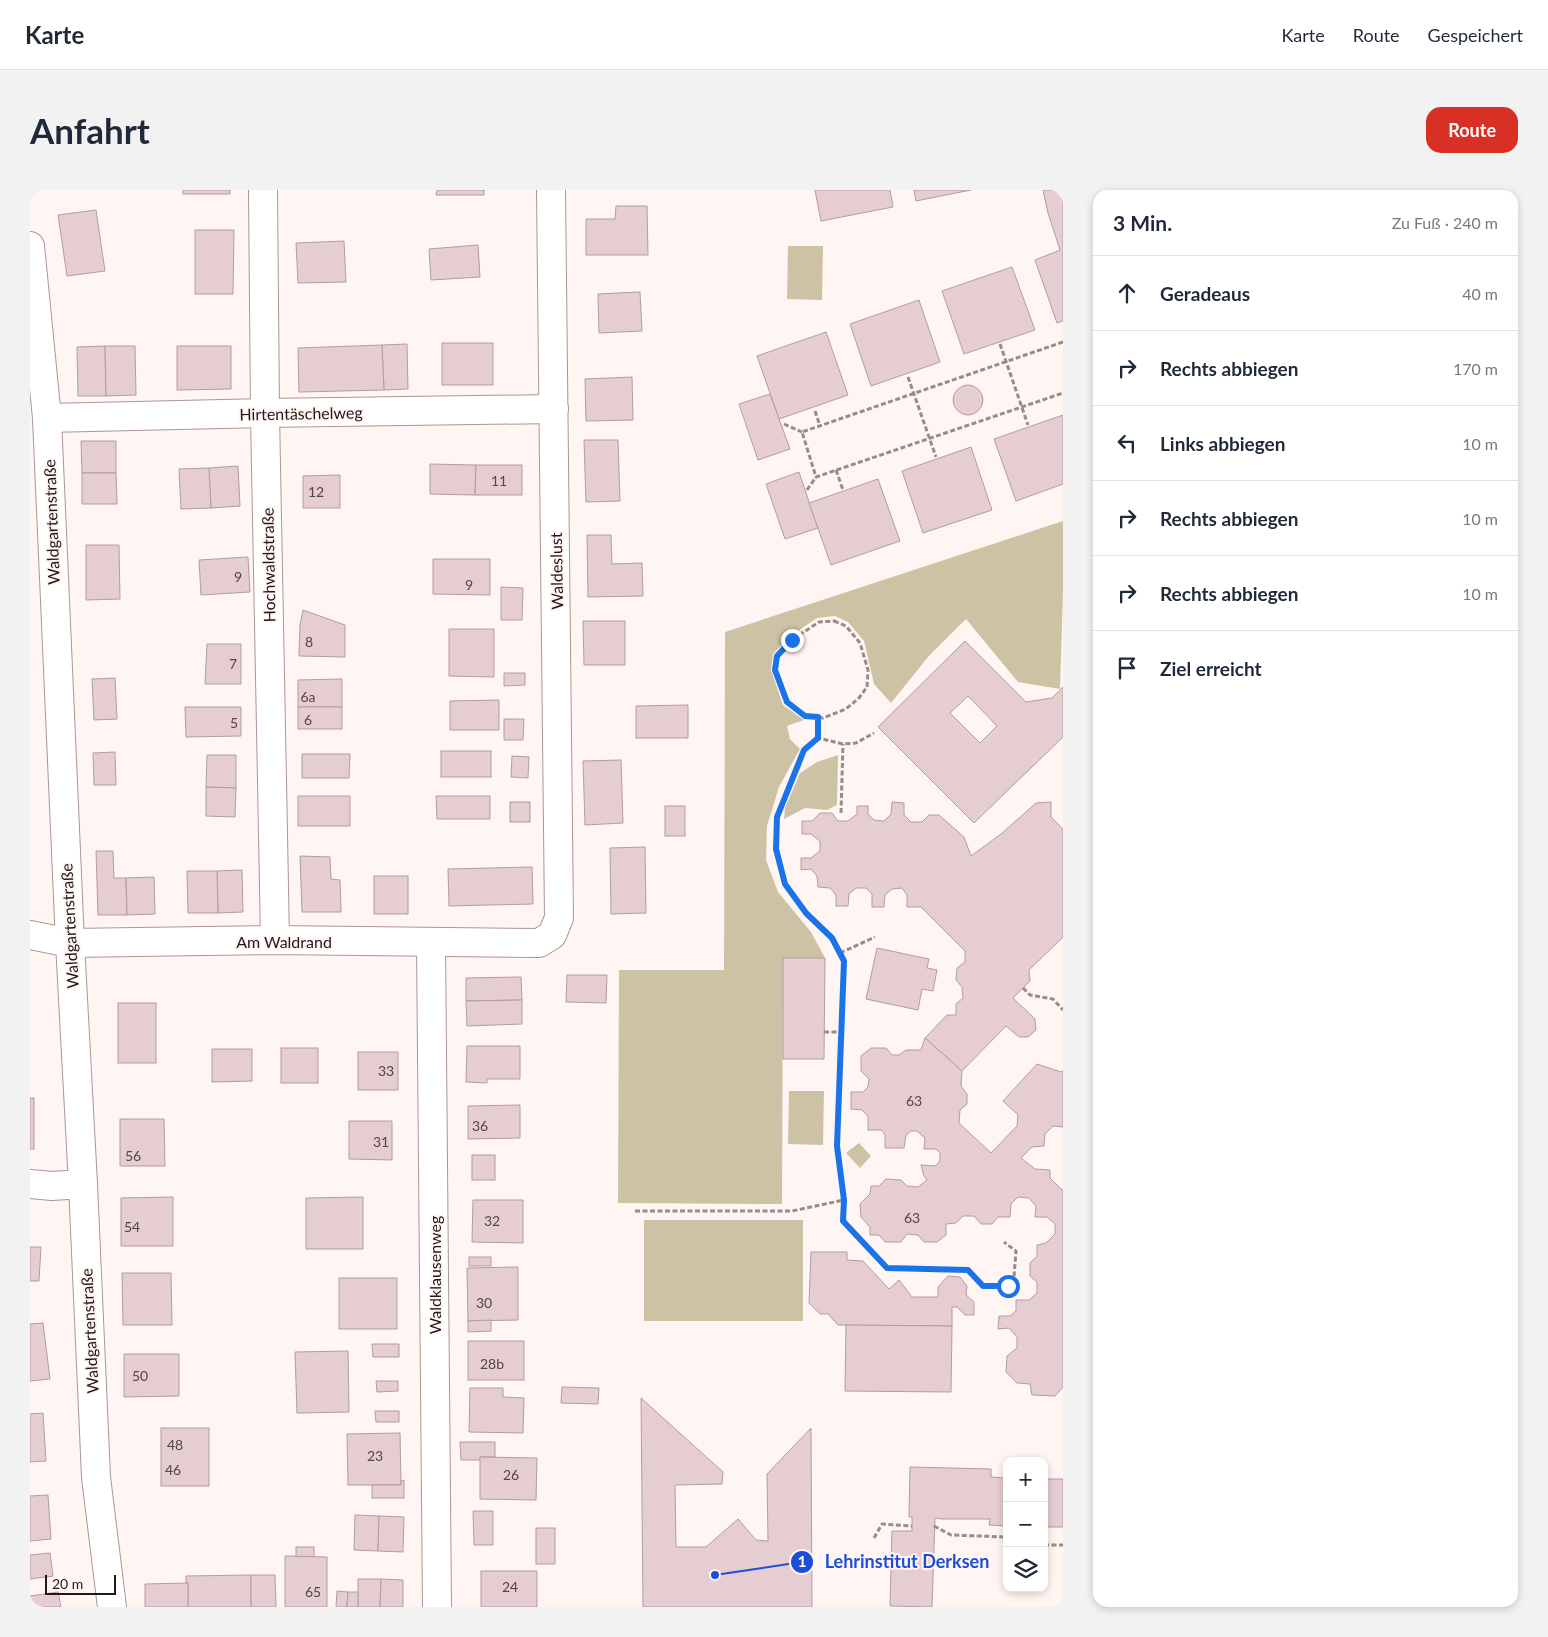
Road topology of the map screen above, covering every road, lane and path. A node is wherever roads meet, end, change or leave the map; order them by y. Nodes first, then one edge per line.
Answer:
1 (263, 190) edge
2 (551, 190) edge
3 (30, 246) edge
4 (1063, 342) edge
5 (1000, 344) dead end
6 (1006, 361) junction
7 (908, 377) dead end
8 (1063, 393) edge
9 (913, 394) junction
10 (1022, 407) junction
11 (554, 409) junction
12 (815, 411) dead end
13 (265, 413) junction
14 (47, 418) junction
15 (784, 424) dead end
16 (1028, 425) dead end
17 (820, 426) junction
18 (802, 432) junction
19 (930, 438) junction
20 (936, 456) dead end
21 (836, 470) junction
22 (40, 473) edge
23 (816, 476) junction
24 (807, 490) dead end
25 (843, 490) dead end
26 (818, 717) junction
27 (874, 733) dead end
28 (818, 738) junction
29 (843, 744) junction
30 (842, 813) dead end
31 (30, 935) edge
32 (875, 936) dead end
33 (274, 940) junction
34 (431, 942) junction
35 (70, 943) junction
36 (539, 943) joint
37 (840, 953) junction
38 (1023, 988) dead end
39 (1063, 1010) edge
40 (824, 1032) dead end
41 (842, 1032) junction
42 (30, 1184) edge
43 (83, 1184) junction
44 (844, 1200) junction
45 (635, 1211) dead end
46 (1004, 1242) dead end
47 (912, 1526) dead end
48 (934, 1526) dead end
49 (1003, 1537) edge
50 (874, 1538) dead end
51 (1048, 1545) edge
52 (1063, 1545) edge
53 (112, 1607) edge
54 (437, 1607) edge

1 - 13 street, Hochwaldstraße
2 - 11 street, Waldeslust
3 - 14 street, Waldgartenstraße
4 - 6 path
5 - 6 path
6 - 9 path
6 - 10 path
7 - 9 path
8 - 10 path
9 - 17 path
9 - 19 path
10 - 16 path
10 - 19 path
11 - 13 street, Hirtentäschelweg
11 - 36 street, Waldeslust
12 - 17 path
13 - 14 street, Hirtentäschelweg
13 - 33 street, Hochwaldstraße
14 - 22 street, Waldgartenstraße
15 - 18 path
17 - 18 path
18 - 23 path
19 - 20 path
19 - 21 path
21 - 23 path
21 - 25 path
22 - 35 street, Waldgartenstraße
23 - 24 path
26 - 26 path
26 - 28 path
27 - 29 path
28 - 29 path
28 - 37 path
29 - 30 path
31 - 35 street, Am Waldrand
32 - 37 path
33 - 34 street, Am Waldrand
33 - 35 street, Am Waldrand
34 - 36 street, Am Waldrand
34 - 54 street, Waldklausenweg
35 - 43 street, Waldgartenstraße
37 - 41 path
38 - 39 path
40 - 41 path
41 - 44 path
42 - 43 street
43 - 53 street, Waldgartenstraße
44 - 45 path
44 - 46 path
47 - 50 path
48 - 49 path
51 - 52 path

